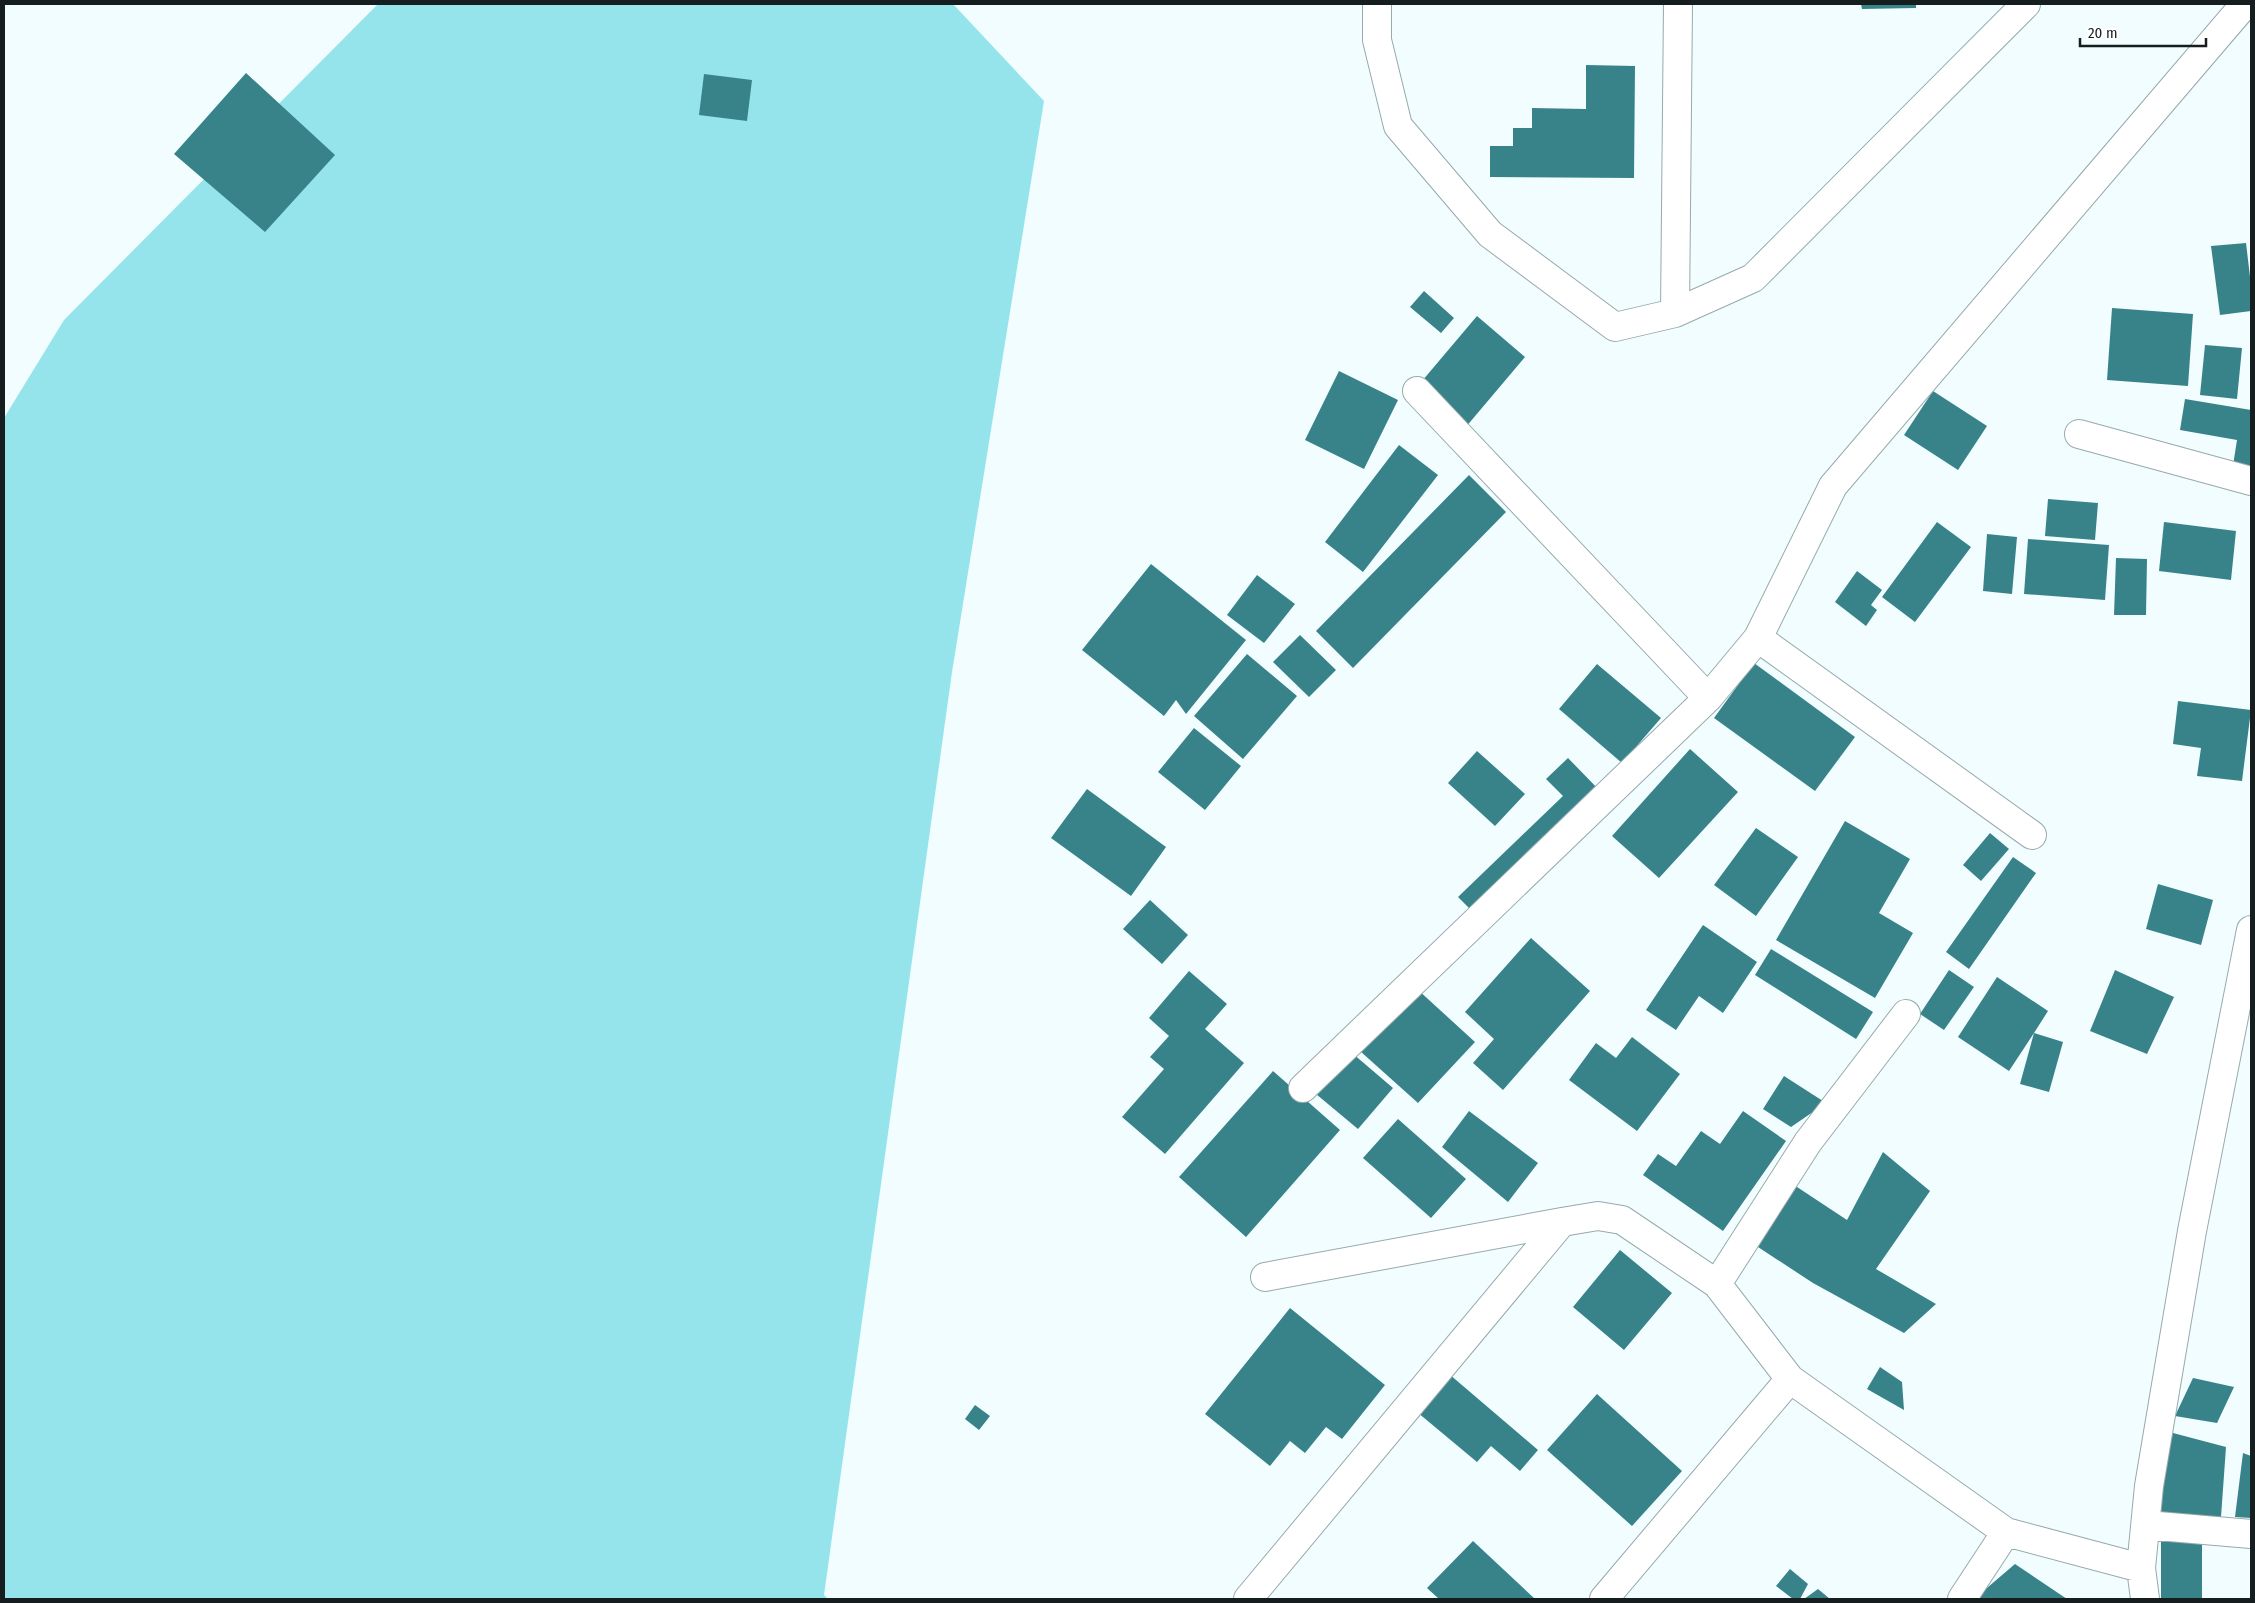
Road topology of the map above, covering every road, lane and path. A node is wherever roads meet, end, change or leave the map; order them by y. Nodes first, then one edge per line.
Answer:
1 (1377, 4) edge
2 (1678, 4) edge
3 (2245, 4) edge
4 (2014, 10) edge
5 (1675, 314) junction
6 (1416, 391) dead end
7 (2079, 434) dead end
8 (2251, 481) edge
9 (1758, 638) junction
10 (1708, 698) junction
11 (2032, 835) dead end
12 (2251, 930) edge
13 (1906, 1014) dead end
14 (1303, 1088) dead end
15 (1562, 1222) junction
16 (1265, 1277) dead end
17 (1717, 1284) junction
18 (1790, 1379) junction
19 (2146, 1525) junction
20 (2006, 1532) junction
21 (2251, 1534) edge
22 (2141, 1568) junction
23 (1248, 1599) edge
24 (1604, 1599) edge
25 (1962, 1599) edge
26 (2145, 1599) edge

1 - 5 street
2 - 5 street
3 - 9 street
4 - 5 street
6 - 10 street
7 - 8 street
9 - 10 street
9 - 11 street
10 - 14 street
12 - 19 street
13 - 17 street
15 - 16 street
15 - 17 street
15 - 23 street
17 - 18 street
18 - 20 street
18 - 24 street
19 - 21 street
19 - 22 street
20 - 22 street
20 - 25 street
22 - 26 street

